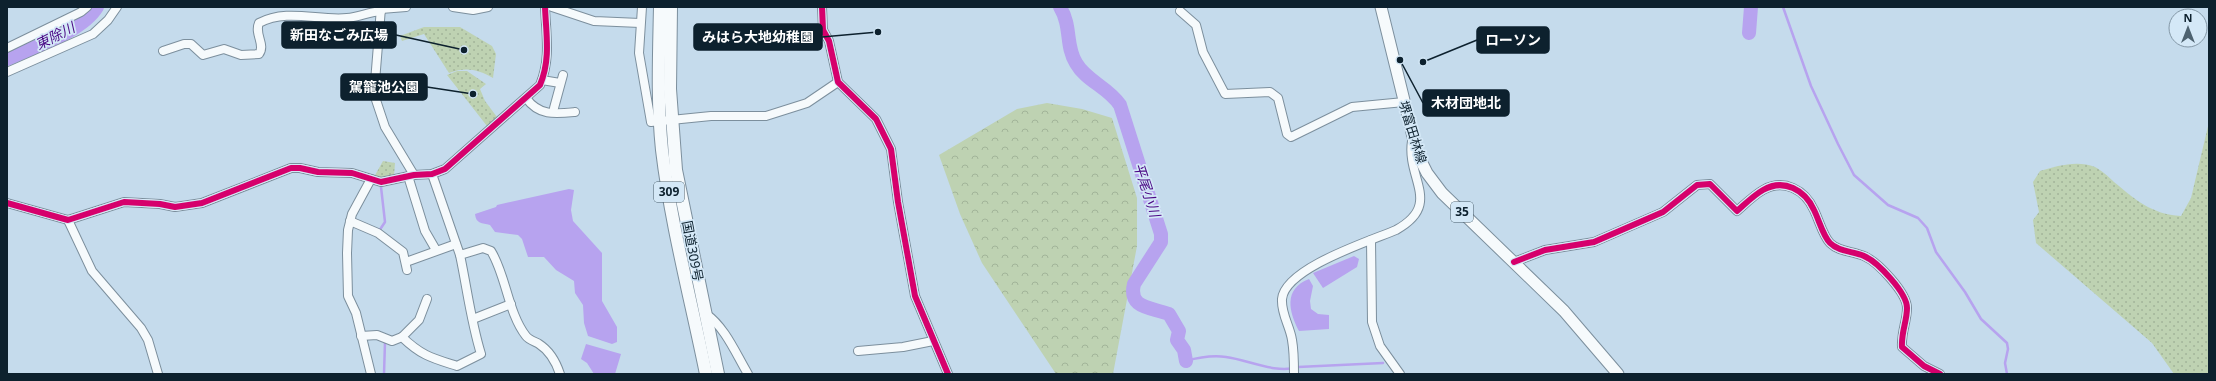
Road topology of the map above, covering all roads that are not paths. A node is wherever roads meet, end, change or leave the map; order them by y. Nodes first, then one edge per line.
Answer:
1 (87, 7) edge
2 (116, 7) edge
3 (406, 7) edge
4 (453, 7) edge
5 (488, 7) edge
6 (545, 7) edge
7 (552, 7) edge
8 (642, 7) edge
9 (660, 7) edge
10 (671, 7) edge
11 (822, 7) edge
12 (1381, 7) edge
13 (381, 9) edge
14 (1180, 10) dead end
15 (640, 23) junction
16 (7, 48) edge
17 (163, 51) dead end
18 (7, 72) edge
19 (563, 75) dead end
20 (542, 80) junction
21 (838, 82) junction
22 (560, 83) junction
23 (526, 98) junction
24 (1404, 102) junction
25 (554, 108) dead end
26 (575, 112) dead end
27 (666, 122) junction
28 (1413, 139) junction
29 (432, 174) junction
30 (411, 175) junction
31 (370, 179) junction
32 (7, 203) edge
33 (68, 220) junction
34 (350, 221) junction
35 (1371, 240) junction
36 (456, 244) junction
37 (436, 250) junction
38 (460, 255) junction
39 (1514, 262) junction
40 (427, 299) dead end
41 (511, 304) junction
42 (706, 314) junction
43 (473, 319) junction
44 (361, 336) junction
45 (402, 337) junction
46 (933, 341) junction
47 (858, 351) dead end
48 (1294, 370) edge
49 (158, 374) edge
50 (371, 374) edge
51 (560, 374) edge
52 (706, 374) edge
53 (718, 374) edge
54 (748, 374) edge
55 (948, 374) edge
56 (1400, 374) edge
57 (1618, 374) edge
58 (1940, 374) edge

1 - 16 street
2 - 18 street
3 - 13 street
4 - 5 street
6 - 20 street
7 - 15 street
8 - 15 street
9 - 27 highway, 国道309号 / 309
10 - 27 highway, 国道309号 / 309
11 - 21 street
12 - 24 main road, 堺富田林線 / 35
13 - 17 street
13 - 30 street
14 - 24 street
15 - 27 street
19 - 22 street
20 - 22 street
20 - 23 street
21 - 27 street
21 - 46 street
22 - 25 street
23 - 26 street
23 - 29 street
24 - 28 main road, 堺富田林線 / 35
27 - 42 highway, 国道309号 / 309
27 - 52 highway, 国道309号 / 309
28 - 35 street
28 - 39 main road, 堺富田林線 / 35
29 - 30 street
29 - 36 street
30 - 31 street
30 - 37 street
31 - 33 street
31 - 34 street
32 - 33 street
33 - 49 street
34 - 37 street
34 - 44 street
35 - 48 street
35 - 56 street
36 - 37 street
36 - 38 street
38 - 41 street
38 - 43 street
39 - 57 main road, 堺富田林線 / 35
39 - 58 street
40 - 45 street
41 - 43 street
41 - 51 street
42 - 53 highway, 国道309号 / 309
42 - 54 street
43 - 45 street
44 - 45 street
44 - 50 street
46 - 47 street
46 - 55 street

